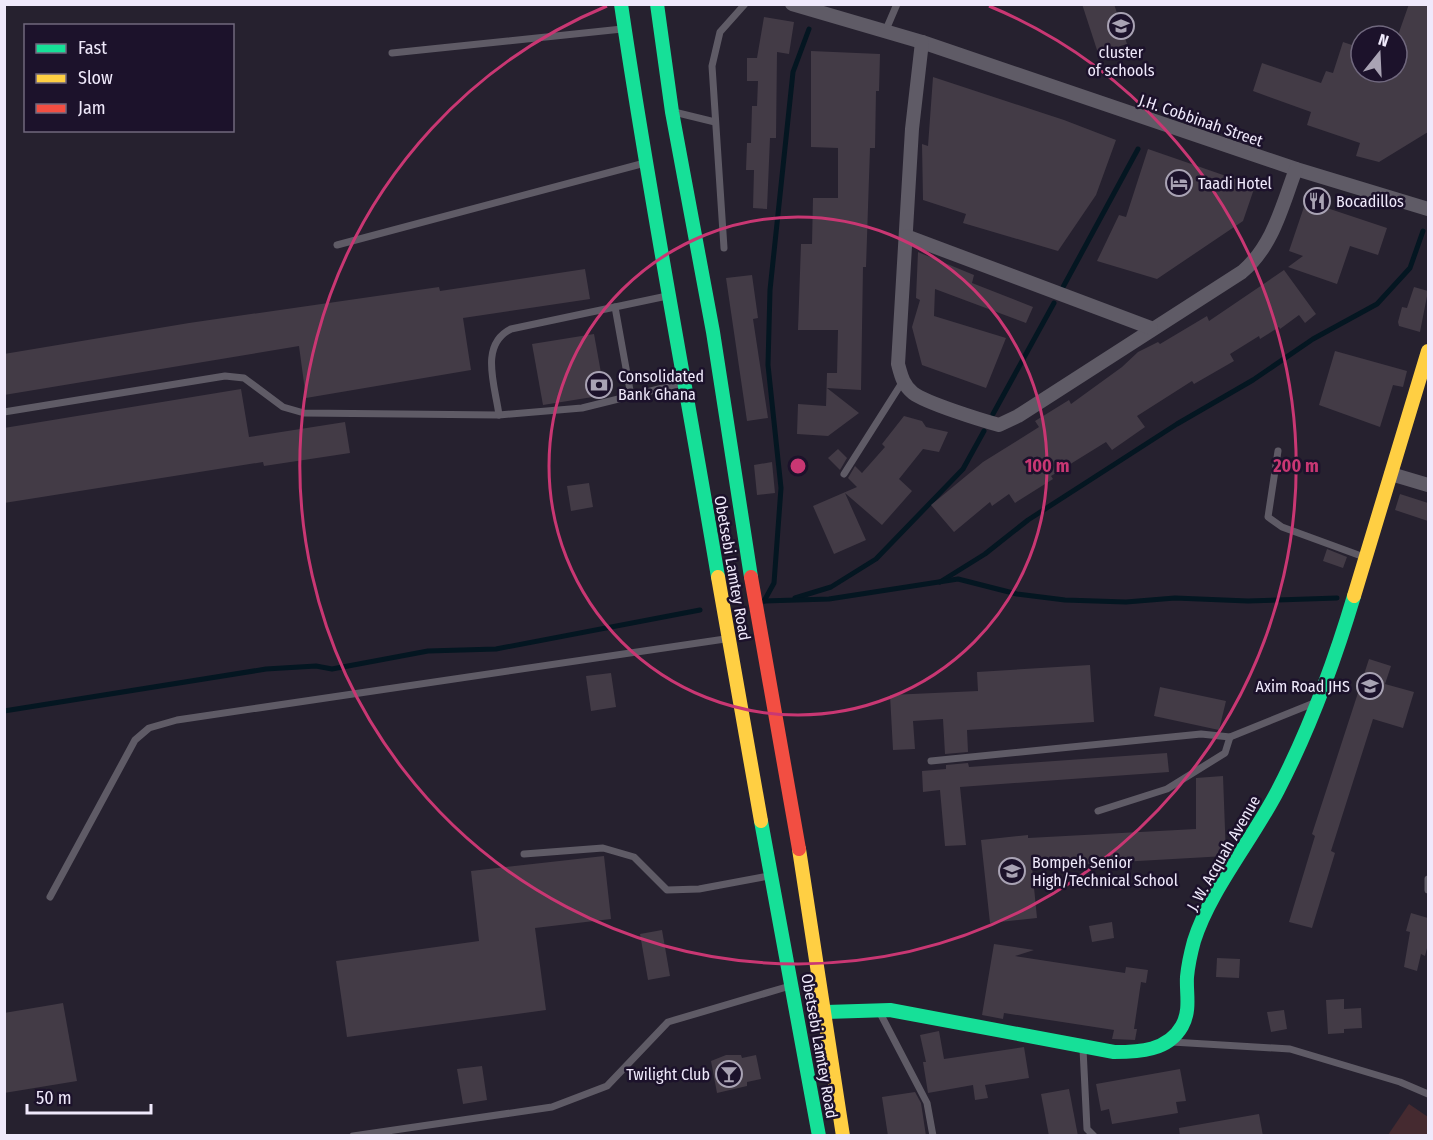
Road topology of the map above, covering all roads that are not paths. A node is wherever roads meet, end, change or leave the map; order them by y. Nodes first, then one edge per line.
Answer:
1 (621, 4) edge
2 (657, 4) edge
3 (745, 4) edge
4 (792, 4) edge
5 (897, 4) edge
6 (624, 29) junction
7 (885, 32) junction
8 (922, 42) junction
9 (392, 53) dead end
10 (672, 112) junction
11 (716, 122) junction
12 (644, 164) junction
13 (1296, 170) junction
14 (1428, 206) edge
15 (906, 236) junction
16 (337, 245) dead end
17 (724, 248) dead end
18 (667, 296) junction
19 (615, 307) junction
20 (1152, 328) junction
21 (1428, 351) edge
22 (903, 381) junction
23 (686, 382) junction
24 (631, 396) junction
25 (4, 412) edge
26 (499, 415) junction
27 (1278, 451) dead end
28 (844, 474) dead end
29 (1390, 474) junction
30 (1428, 485) edge
31 (1366, 557) junction
32 (728, 638) junction
33 (1320, 701) junction
34 (1230, 737) junction
35 (931, 761) dead end
36 (1098, 811) dead end
37 (524, 854) dead end
38 (773, 875) junction
39 (1428, 879) edge
40 (1428, 890) edge
41 (50, 897) dead end
42 (792, 985) junction
43 (879, 1010) junction
44 (826, 1012) junction
45 (1167, 1042) junction
46 (1083, 1046) junction
47 (1428, 1094) edge
48 (353, 1136) edge
49 (819, 1136) edge
50 (843, 1136) edge
51 (933, 1136) edge
52 (1094, 1136) edge

1 - 6 main road, Obetsebi Lamtey Road
2 - 10 main road, Obetsebi Lamtey Road
3 - 11 lane
4 - 7 street, J.H. Cobbinah Street
5 - 7 lane
6 - 9 lane
6 - 12 main road, Obetsebi Lamtey Road
7 - 8 street, J.H. Cobbinah Street
8 - 13 street, J.H. Cobbinah Street
8 - 15 street
10 - 11 lane
10 - 44 main road, Obetsebi Lamtey Road
11 - 17 lane
12 - 16 lane
12 - 18 main road, Obetsebi Lamtey Road
13 - 14 street, J.H. Cobbinah Street
13 - 20 street
15 - 20 street
15 - 22 street
18 - 19 lane
18 - 23 main road, Obetsebi Lamtey Road
19 - 24 lane
19 - 26 lane
20 - 22 street
21 - 29 main road, J. W. Acquah Avenue
22 - 28 lane
23 - 24 lane
23 - 32 main road, Obetsebi Lamtey Road
24 - 26 lane
25 - 26 lane
27 - 31 lane
29 - 30 street
29 - 31 main road, J. W. Acquah Avenue
31 - 33 main road, J. W. Acquah Avenue
32 - 38 main road, Obetsebi Lamtey Road
32 - 41 lane
33 - 34 lane
33 - 45 main road, J. W. Acquah Avenue
34 - 35 lane
34 - 36 lane
37 - 38 lane
38 - 42 main road, Obetsebi Lamtey Road
39 - 40 lane
42 - 48 lane
42 - 49 main road, Obetsebi Lamtey Road
43 - 44 main road
43 - 46 main road
43 - 51 lane
44 - 50 main road, Obetsebi Lamtey Road
45 - 46 main road
45 - 47 lane
46 - 52 lane

